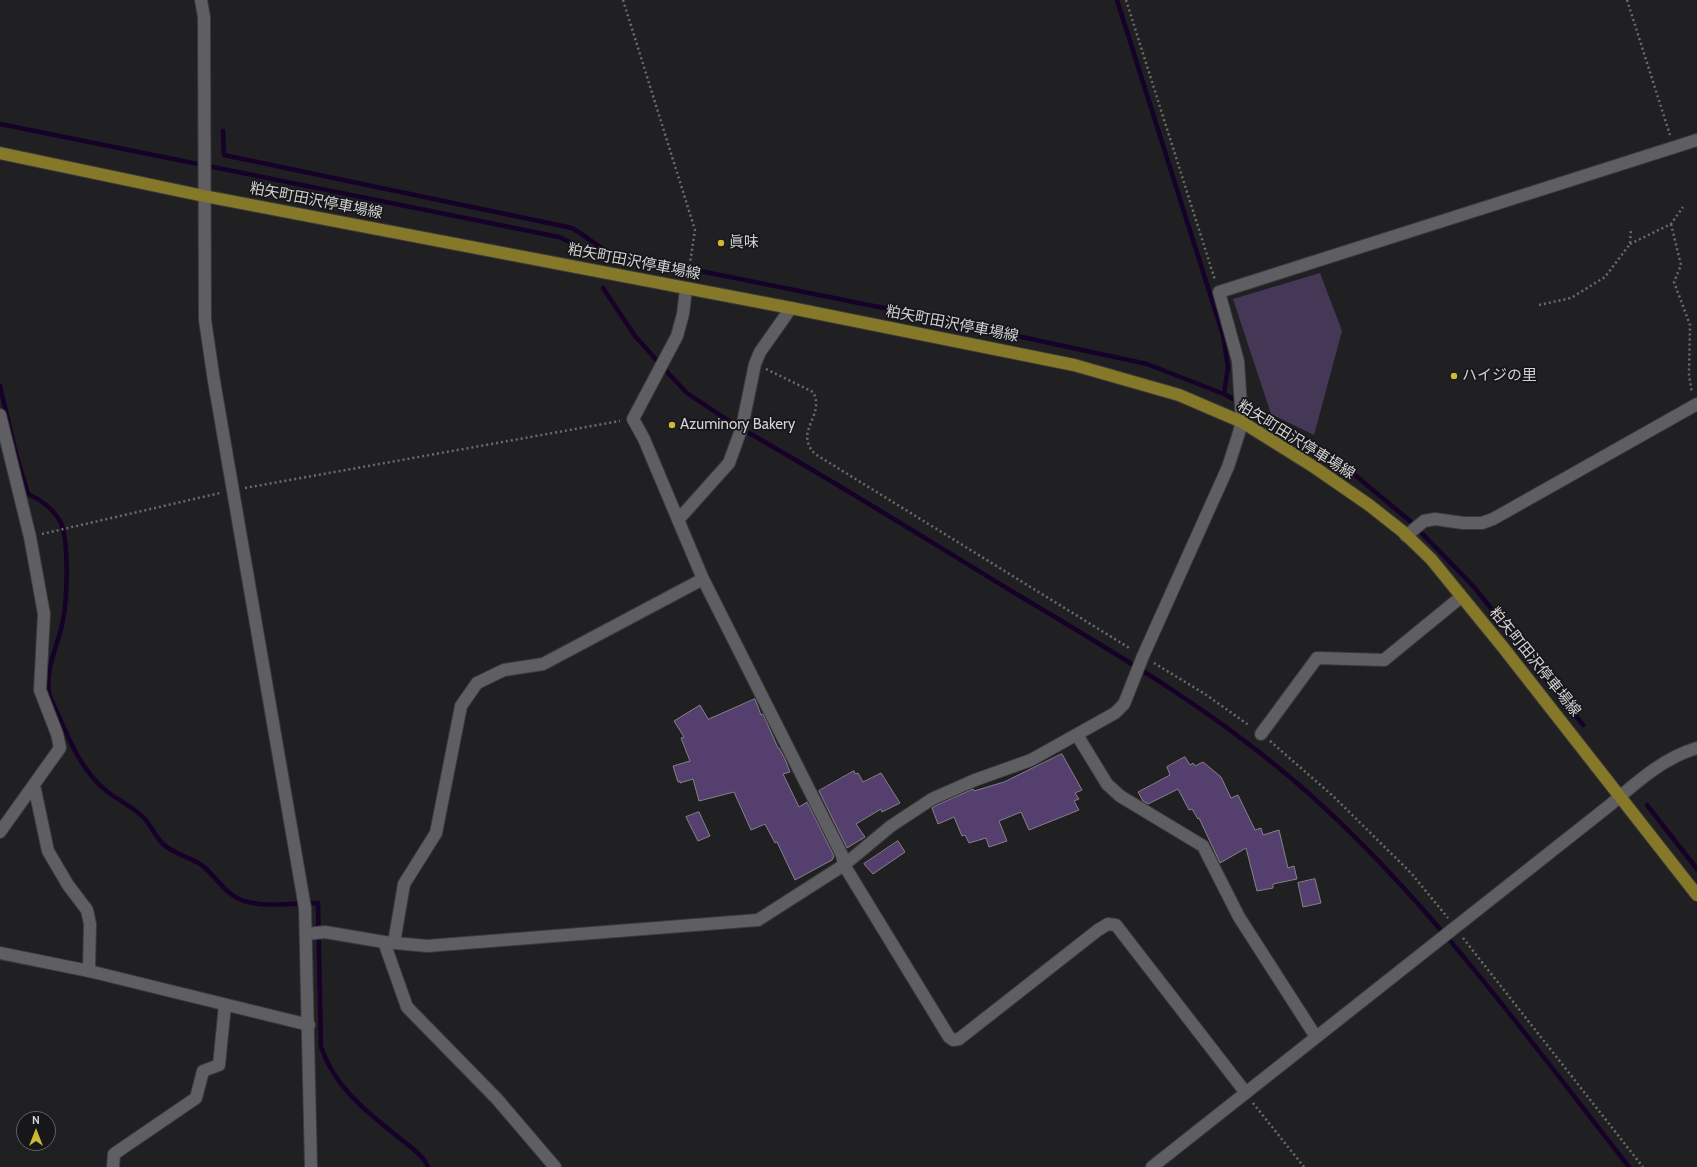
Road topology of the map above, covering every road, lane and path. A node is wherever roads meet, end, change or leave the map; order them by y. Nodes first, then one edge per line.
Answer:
1 (200, 0) edge
2 (623, 0) edge
3 (1126, 0) edge
4 (1627, 0) edge
5 (1697, 140) edge
6 (1674, 147) junction
7 (0, 153) edge
8 (204, 196) junction
9 (1683, 207) dead end
10 (1671, 224) junction
11 (1631, 229) dead end
12 (1630, 244) junction
13 (688, 276) dead end
14 (686, 289) junction
15 (1219, 292) junction
16 (1539, 305) dead end
17 (791, 308) junction
18 (755, 364) junction
19 (1697, 404) edge
20 (0, 415) edge
21 (633, 419) junction
22 (1242, 422) junction
23 (234, 490) junction
24 (678, 520) junction
25 (58, 530) dead end
26 (1406, 536) junction
27 (703, 579) junction
28 (1461, 596) junction
29 (1143, 656) junction
30 (1261, 734) junction
31 (1077, 735) junction
32 (1697, 748) edge
33 (34, 786) junction
34 (1620, 796) junction
35 (0, 832) edge
36 (844, 865) junction
37 (1697, 895) edge
38 (1455, 927) junction
39 (315, 933) junction
40 (389, 942) junction
41 (0, 953) edge
42 (89, 971) junction
43 (226, 1005) junction
44 (309, 1025) junction
45 (1316, 1037) junction
46 (1246, 1093) junction
47 (112, 1167) edge
48 (311, 1167) edge
49 (555, 1167) edge
50 (1152, 1167) edge
51 (1304, 1167) edge
52 (1643, 1167) edge

1 - 8 street
2 - 13 path
3 - 15 path
4 - 6 path
5 - 6 street
6 - 15 street
7 - 8 main road, 粕矢町田沢停車場線
8 - 14 main road, 粕矢町田沢停車場線
8 - 23 street
9 - 10 path
10 - 12 path
10 - 19 path
11 - 12 path
12 - 16 path
14 - 17 main road, 粕矢町田沢停車場線
14 - 21 street
15 - 22 street
17 - 18 street
17 - 22 main road, 粕矢町田沢停車場線
18 - 24 street
18 - 29 path
19 - 26 street
20 - 33 street
21 - 23 path
21 - 24 street
22 - 26 main road, 粕矢町田沢停車場線
22 - 29 street
23 - 25 path
23 - 39 street
24 - 27 street
26 - 28 main road, 粕矢町田沢停車場線
27 - 36 street
27 - 40 street
28 - 30 street
28 - 34 main road, 粕矢町田沢停車場線
29 - 30 path
29 - 31 street
30 - 38 path
31 - 36 street
31 - 45 street
32 - 34 street
33 - 35 street
33 - 42 street
34 - 37 main road, 粕矢町田沢停車場線
34 - 38 street
36 - 40 street
36 - 46 street
38 - 45 street
38 - 52 path
39 - 40 street
39 - 44 street
40 - 49 street
41 - 42 street
42 - 43 street
43 - 44 street
43 - 47 street
44 - 48 street
45 - 46 street
46 - 50 street
46 - 51 path

